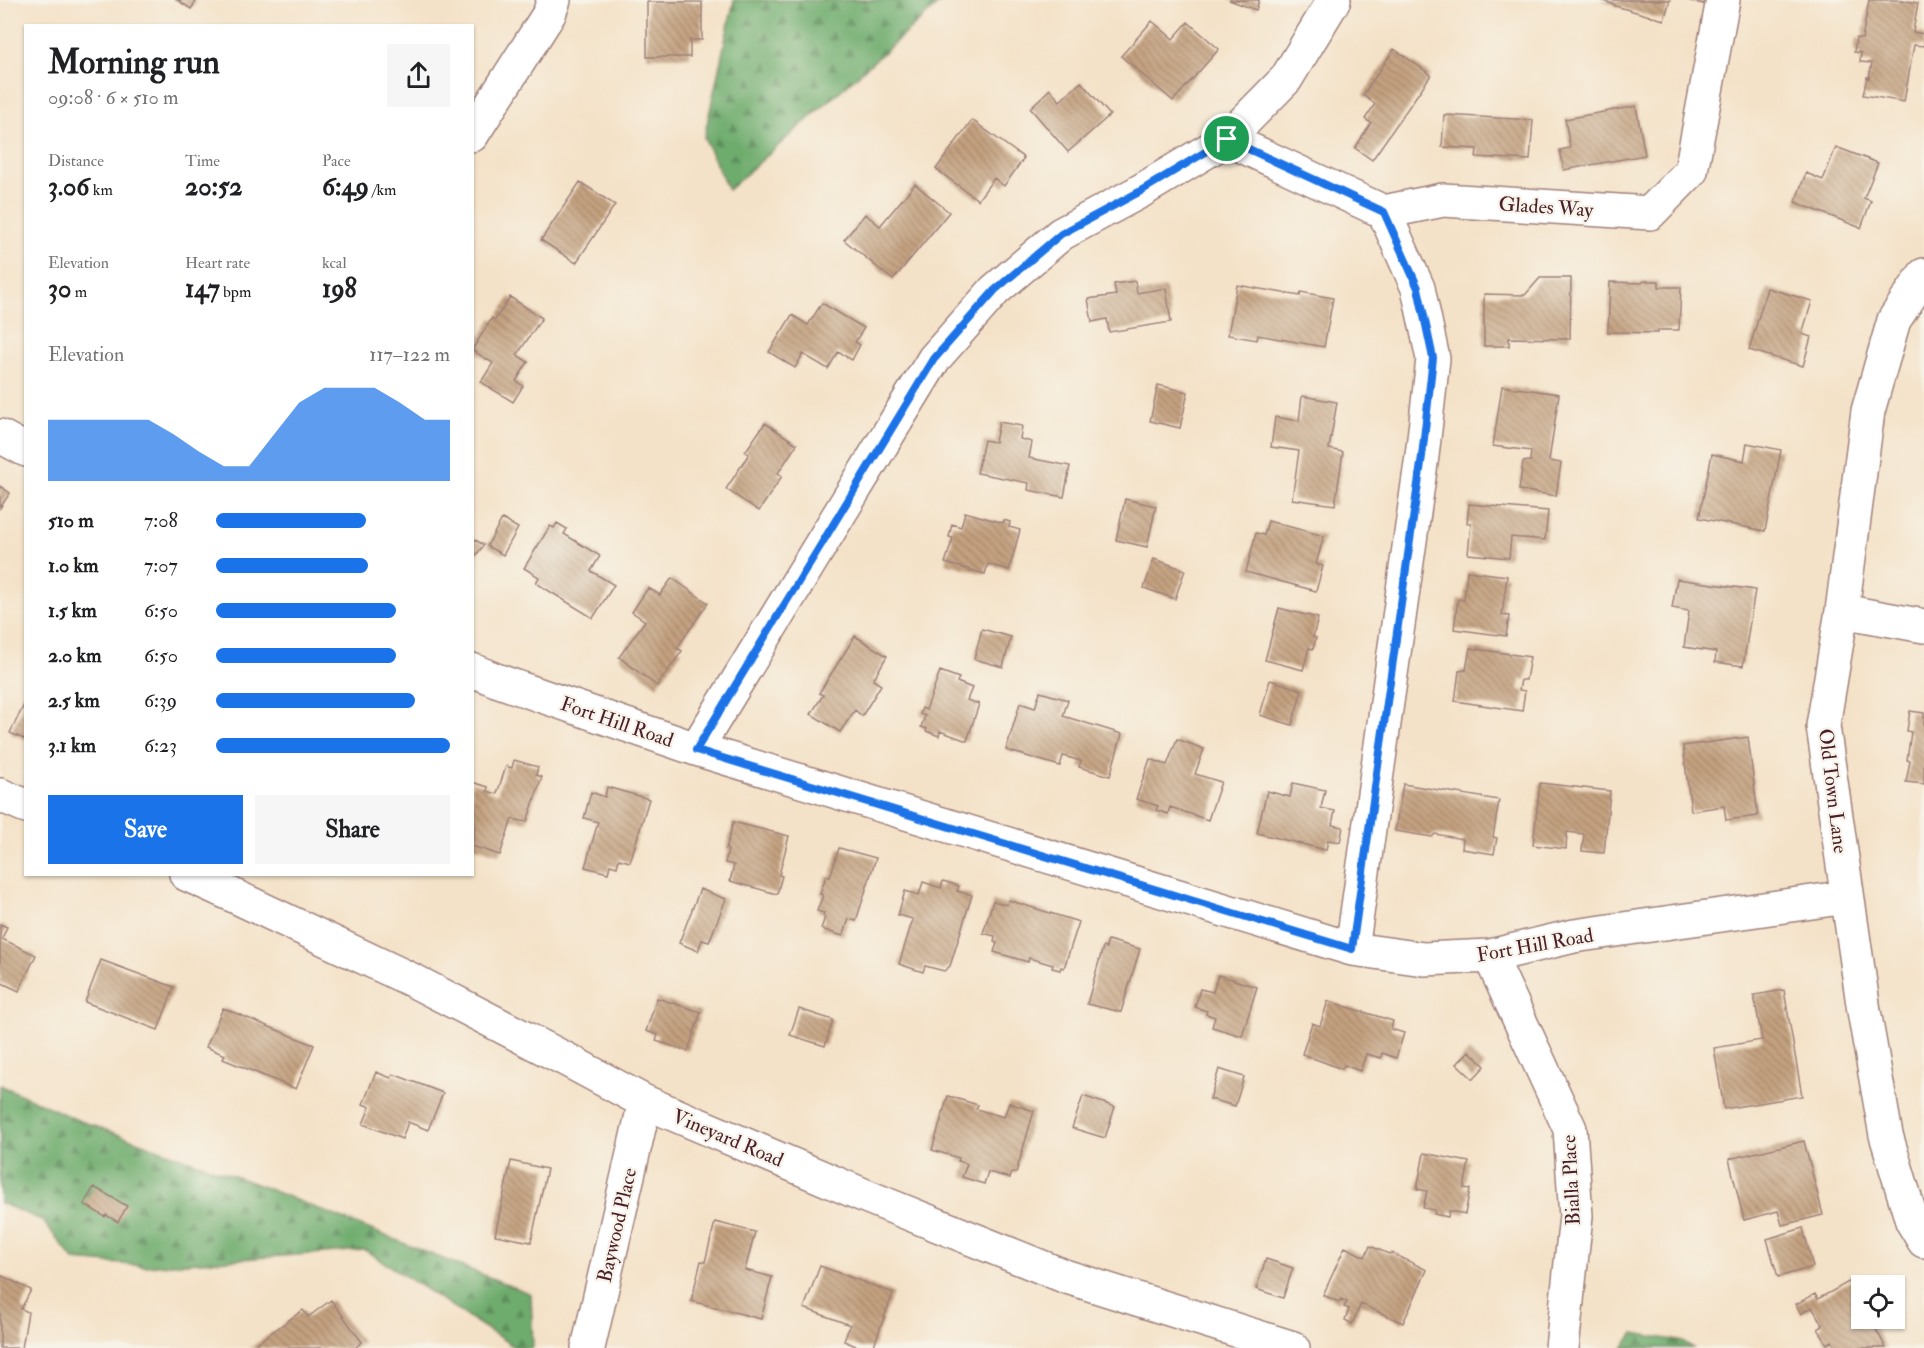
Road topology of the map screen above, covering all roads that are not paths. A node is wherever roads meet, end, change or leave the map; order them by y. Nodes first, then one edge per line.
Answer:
1 (554, 0) edge
2 (1334, 0) edge
3 (1723, 0) edge
4 (474, 132) edge
5 (1227, 139) junction
6 (1384, 212) junction
7 (1924, 275) edge
8 (0, 436) edge
9 (24, 449) edge
10 (1842, 611) junction
11 (1924, 626) edge
12 (474, 671) edge
13 (696, 750) junction
14 (0, 795) edge
15 (24, 805) edge
16 (190, 876) edge
17 (1847, 897) junction
18 (1352, 949) junction
19 (1490, 956) junction
20 (645, 1102) junction
21 (1924, 1241) edge
22 (588, 1348) edge
23 (1293, 1348) edge
24 (1562, 1348) edge

1 - 4 street
2 - 5 street
3 - 6 street, Glades Way
5 - 6 street
5 - 13 street
6 - 18 street
7 - 10 street, Old Town Lane
8 - 9 street
10 - 11 street
10 - 17 street, Old Town Lane
12 - 13 street, Fort Hill Road
13 - 18 street, Fort Hill Road
14 - 15 street
16 - 20 street, Vineyard Road
17 - 19 street, Fort Hill Road
17 - 21 street, Old Town Lane
18 - 19 street, Fort Hill Road
19 - 24 street, Bialla Place
20 - 22 street, Baywood Place
20 - 23 street, Vineyard Road

